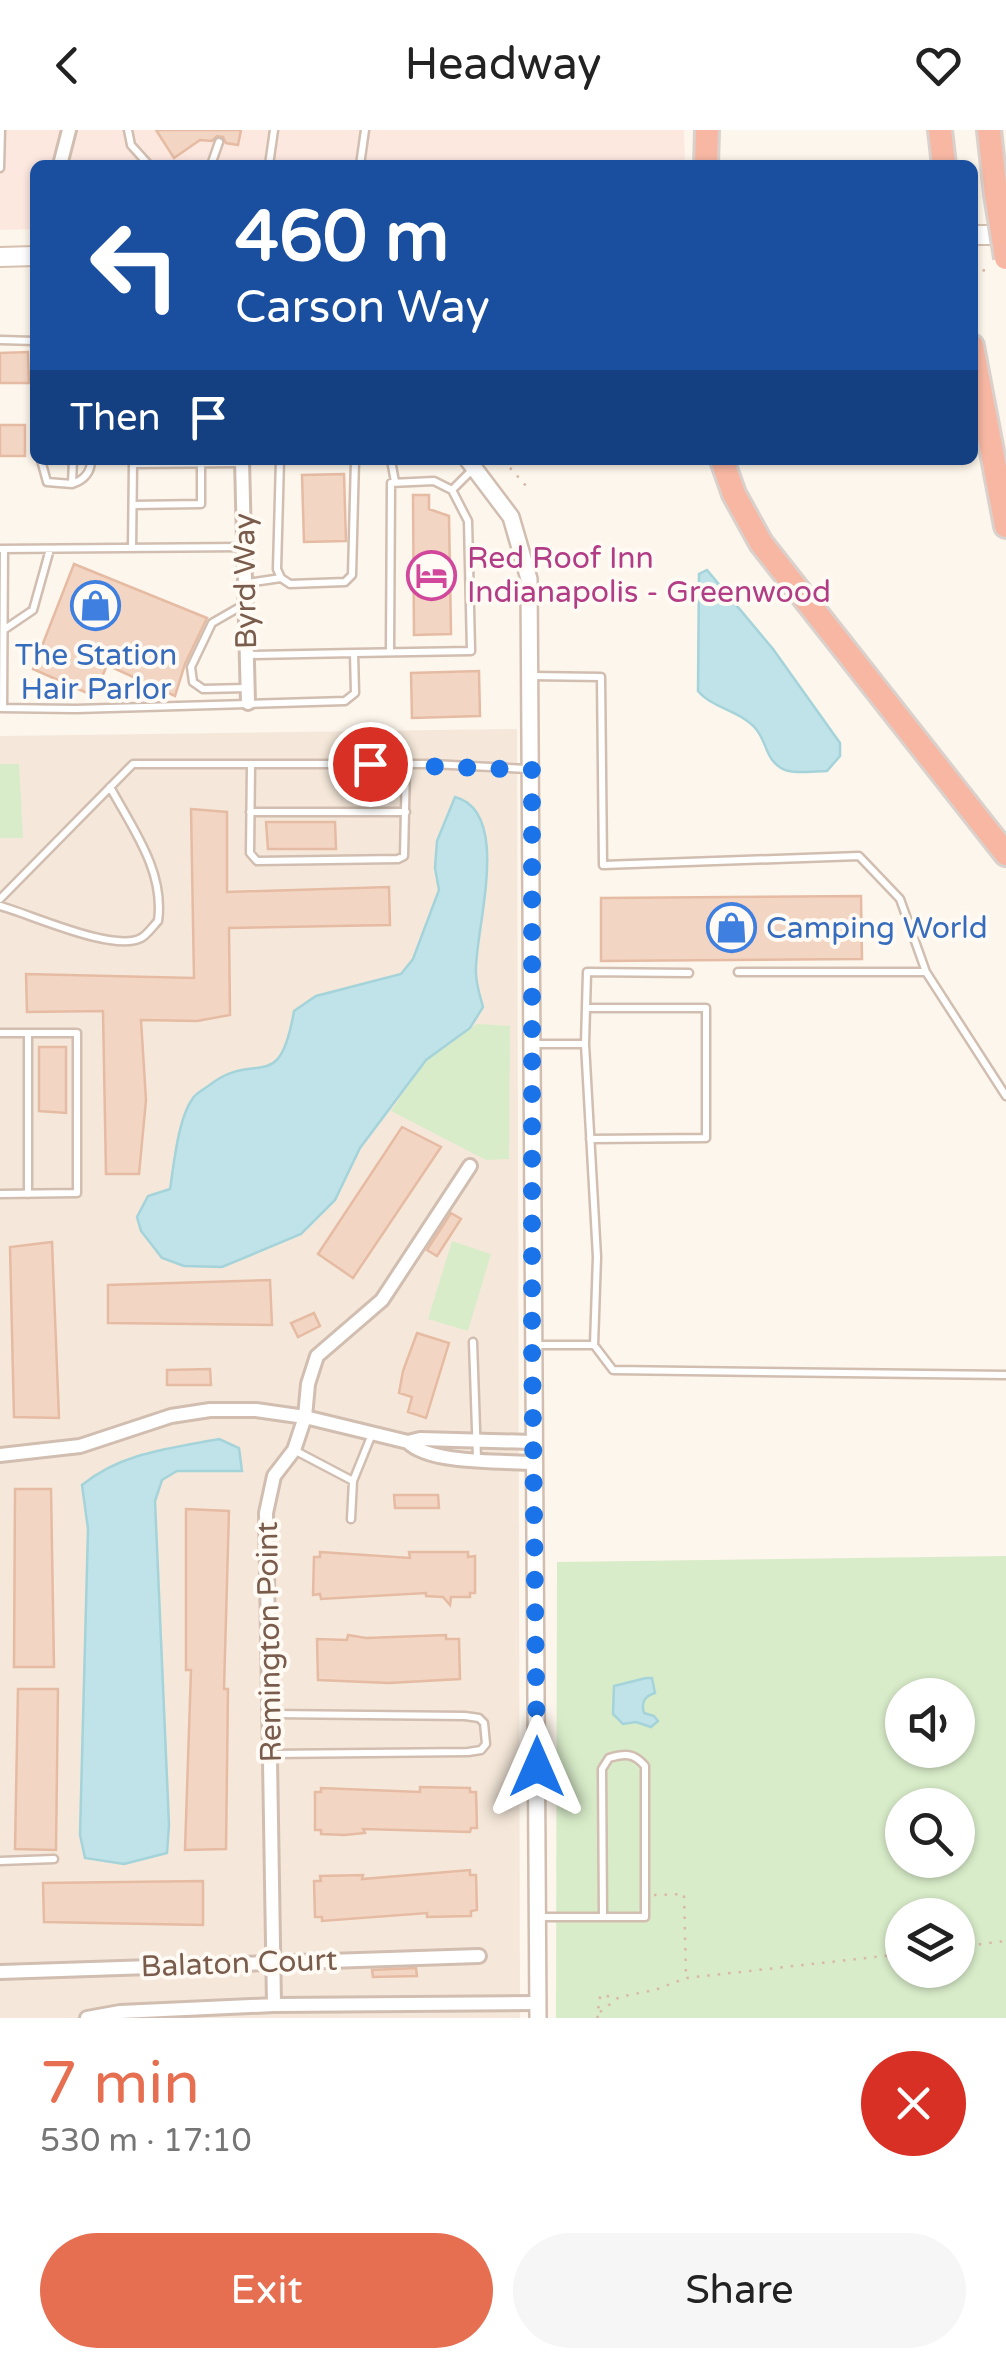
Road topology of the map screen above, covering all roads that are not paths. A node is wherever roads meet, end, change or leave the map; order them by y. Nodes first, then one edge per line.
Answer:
1 (1, 130) edge
2 (69, 130) edge
3 (128, 130) edge
4 (274, 130) edge
5 (365, 130) edge
6 (707, 130) edge
7 (940, 130) edge
8 (989, 130) edge
9 (220, 142) dead end
10 (61, 160) edge
11 (142, 160) edge
12 (214, 160) edge
13 (269, 160) edge
14 (361, 160) edge
15 (706, 160) edge
16 (943, 160) edge
17 (0, 168) edge
18 (1006, 235) edge
19 (978, 236) edge
20 (30, 256) edge
21 (0, 257) edge
22 (1006, 258) edge
23 (0, 340) edge
24 (30, 341) edge
25 (978, 378) edge
26 (42, 465) edge
27 (73, 465) edge
28 (91, 465) edge
29 (133, 465) edge
30 (201, 465) edge
31 (242, 465) edge
32 (280, 465) edge
33 (355, 465) edge
34 (392, 465) edge
35 (471, 465) edge
36 (473, 465) edge
37 (724, 465) edge
38 (395, 482) junction
39 (72, 484) junction
40 (452, 490) junction
41 (133, 505) junction
42 (1006, 526) edge
43 (244, 547) junction
44 (50, 548) junction
45 (132, 548) junction
46 (2, 549) edge
47 (280, 578) junction
48 (245, 583) junction
49 (246, 604) junction
50 (4, 630) junction
51 (390, 652) junction
52 (354, 653) junction
53 (247, 655) junction
54 (530, 676) junction
55 (248, 688) junction
56 (248, 703) junction
57 (2, 708) edge
58 (406, 764) junction
59 (251, 765) junction
60 (532, 770) junction
61 (110, 787) junction
62 (250, 812) junction
63 (406, 812) junction
64 (1006, 854) edge
65 (0, 902) edge
66 (738, 972) dead end
67 (926, 972) junction
68 (690, 973) dead end
69 (586, 1008) junction
70 (28, 1032) junction
71 (0, 1033) edge
72 (533, 1044) junction
73 (585, 1044) junction
74 (1006, 1096) edge
75 (590, 1139) junction
76 (470, 1166) dead end
77 (0, 1194) edge
78 (28, 1194) junction
79 (473, 1342) dead end
80 (532, 1345) junction
81 (594, 1345) junction
82 (1006, 1375) edge
83 (305, 1417) junction
84 (372, 1434) junction
85 (408, 1442) junction
86 (476, 1442) junction
87 (533, 1442) junction
88 (294, 1450) junction
89 (0, 1455) edge
90 (477, 1460) junction
91 (533, 1462) junction
92 (352, 1482) junction
93 (351, 1519) dead end
94 (270, 1714) junction
95 (270, 1754) junction
96 (54, 1859) dead end
97 (0, 1860) edge
98 (602, 1916) junction
99 (537, 1917) junction
100 (478, 1956) dead end
101 (274, 1961) junction
102 (0, 1972) edge
103 (274, 2006) junction
104 (538, 2010) edge
105 (88, 2018) edge

1 - 17 lane
2 - 10 street
3 - 11 lane
4 - 13 lane
5 - 14 lane
6 - 15 highway
7 - 16 highway
8 - 22 highway, bridge
9 - 12 lane
18 - 19 main road
20 - 21 main road
23 - 24 lane
25 - 42 highway
26 - 39 lane
27 - 39 lane
28 - 39 lane
29 - 41 lane
30 - 41 lane
31 - 43 street, Byrd Way
32 - 47 lane
33 - 47 lane
34 - 38 lane
35 - 40 lane
36 - 54 street
37 - 64 highway
38 - 40 lane
38 - 51 lane
40 - 51 lane
41 - 45 lane
43 - 45 lane
43 - 48 street, Byrd Way
44 - 45 lane
44 - 46 lane
44 - 50 lane
46 - 50 lane
47 - 48 lane
48 - 49 street, Byrd Way
49 - 53 street, Byrd Way
49 - 55 lane
50 - 57 lane
51 - 52 lane
52 - 53 lane
52 - 56 lane
53 - 55 street, Byrd Way
54 - 60 street
54 - 67 lane
55 - 56 street, Byrd Way
56 - 57 lane
58 - 59 lane
58 - 60 lane
58 - 63 lane
59 - 61 lane
59 - 62 lane
60 - 72 street
61 - 65 lane
61 - 65 lane
62 - 63 lane
62 - 63 lane
66 - 67 lane
67 - 74 lane
68 - 69 lane
69 - 73 lane
69 - 75 lane
70 - 71 lane
70 - 78 lane
70 - 78 lane
72 - 73 lane
72 - 80 street
73 - 75 lane
75 - 81 lane
76 - 83 street, Remington Point
77 - 78 lane
79 - 86 lane
80 - 81 lane
80 - 87 street
81 - 82 lane
83 - 84 street
83 - 88 street, Remington Point
83 - 89 street
84 - 85 street
84 - 92 lane
85 - 86 street
85 - 90 street
86 - 87 street
86 - 90 lane
87 - 91 street
88 - 92 lane
88 - 94 street, Remington Point
90 - 91 street
91 - 99 street
92 - 93 lane
94 - 95 street, Remington Point
94 - 95 lane
95 - 101 street, Remington Point
96 - 97 lane
98 - 98 lane
98 - 99 lane
99 - 104 street
100 - 101 street, Balaton Court
101 - 102 street, Balaton Court
101 - 103 street, Remington Point
103 - 104 street
103 - 105 street

